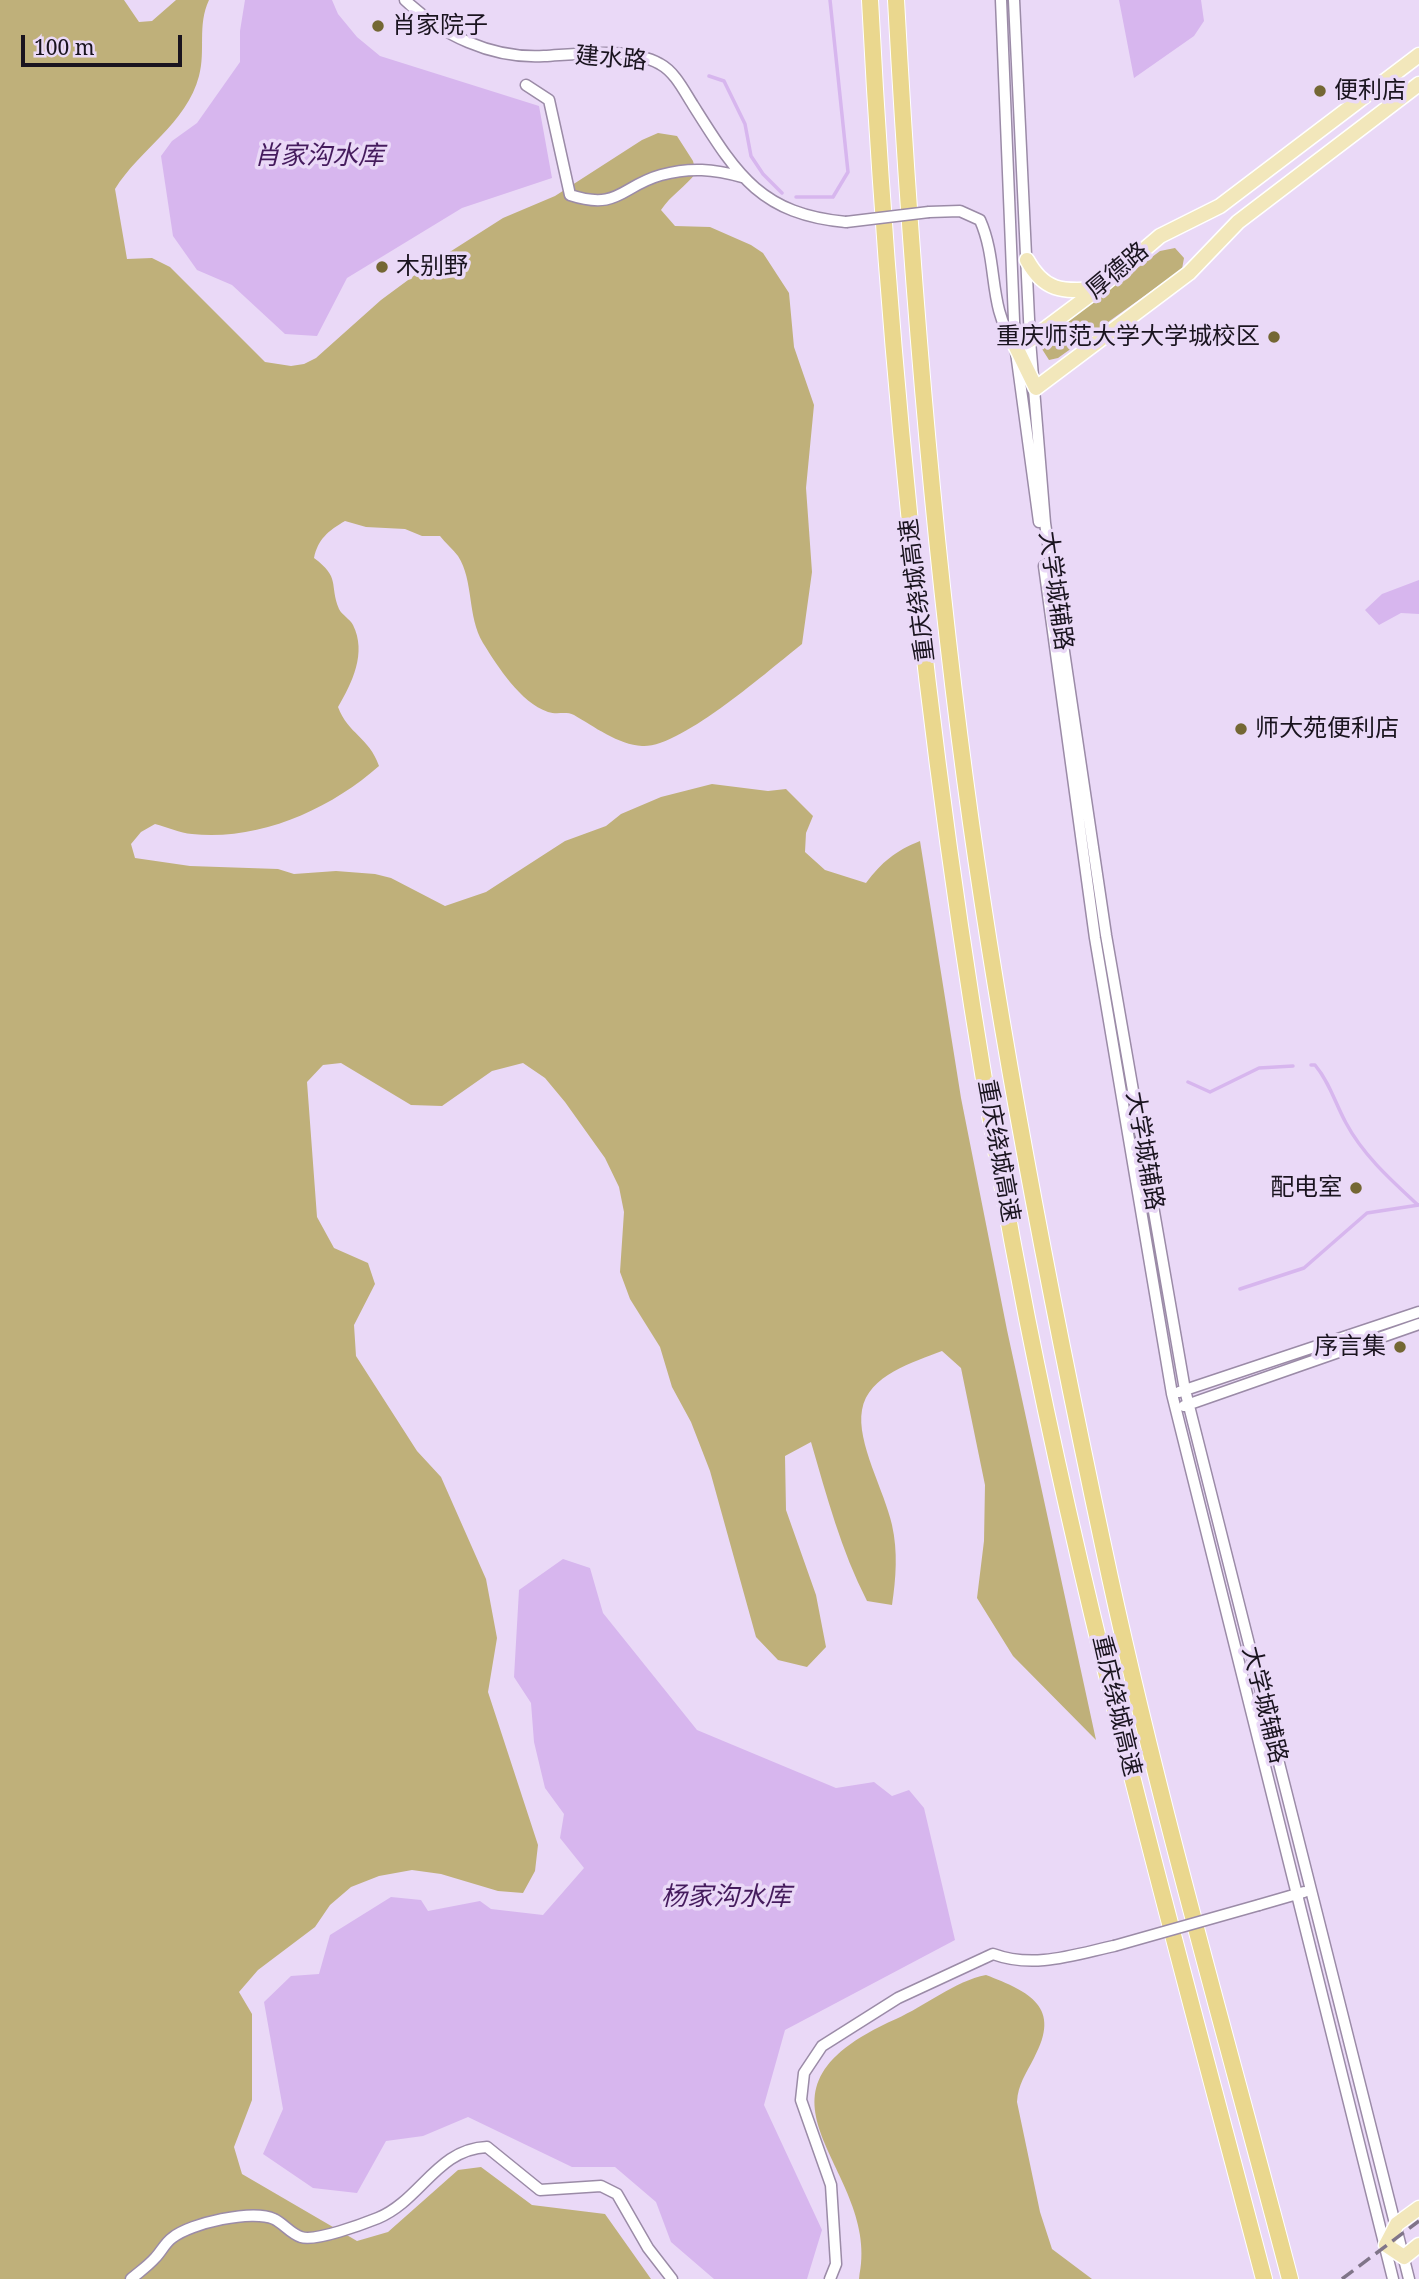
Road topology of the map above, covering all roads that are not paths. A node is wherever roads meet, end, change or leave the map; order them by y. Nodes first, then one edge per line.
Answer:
1 (405, 0) edge
2 (870, 0) edge
3 (896, 0) edge
4 (1001, 0) edge
5 (1014, 0) edge
6 (1419, 55) edge
7 (1419, 84) edge
8 (526, 85) dead end
9 (742, 177) junction
10 (1027, 260) junction
11 (1098, 289) junction
12 (1030, 340) junction
13 (1015, 345) junction
14 (1036, 388) junction
15 (1419, 1312) edge
16 (1419, 1324) edge
17 (1185, 1390) junction
18 (1172, 1394) junction
19 (1189, 1405) junction
20 (1175, 1409) junction
21 (1304, 1892) junction
22 (1419, 2208) edge
23 (1397, 2224) junction
24 (1386, 2245) junction
25 (1419, 2245) edge
26 (1404, 2257) junction
27 (131, 2279) edge
28 (672, 2279) edge
29 (830, 2279) edge
30 (1264, 2279) edge
31 (1290, 2279) edge
32 (1393, 2279) edge
33 (1409, 2279) edge

1 - 9 street, 建水路
2 - 30 highway, 重庆绕城高速
3 - 31 highway, 重庆绕城高速
4 - 13 street, 大学城辅路
5 - 10 street, 大学城辅路
6 - 11 main road, 厚德路
7 - 14 main road, 厚德路
8 - 9 street
9 - 13 street, 建水路, bridge
10 - 11 main road
10 - 12 street, 大学城辅路
11 - 12 main road, 厚德路
12 - 13 main road, 厚德路
12 - 14 street, 大学城辅路
13 - 14 main road
13 - 18 street, 大学城辅路
14 - 17 street, 大学城辅路
15 - 17 street
16 - 19 street
17 - 18 street
17 - 19 street, 大学城辅路
18 - 20 street, 大学城辅路
19 - 20 street
19 - 21 street, 大学城辅路
20 - 21 street, 大学城辅路
21 - 23 street, 大学城辅路
21 - 24 street, 大学城辅路
21 - 29 street, bridge
22 - 23 main road
23 - 24 main road
23 - 26 street, 大学城辅路
24 - 26 main road
24 - 32 street, 大学城辅路
25 - 26 main road
26 - 33 street, 大学城辅路
27 - 28 street

